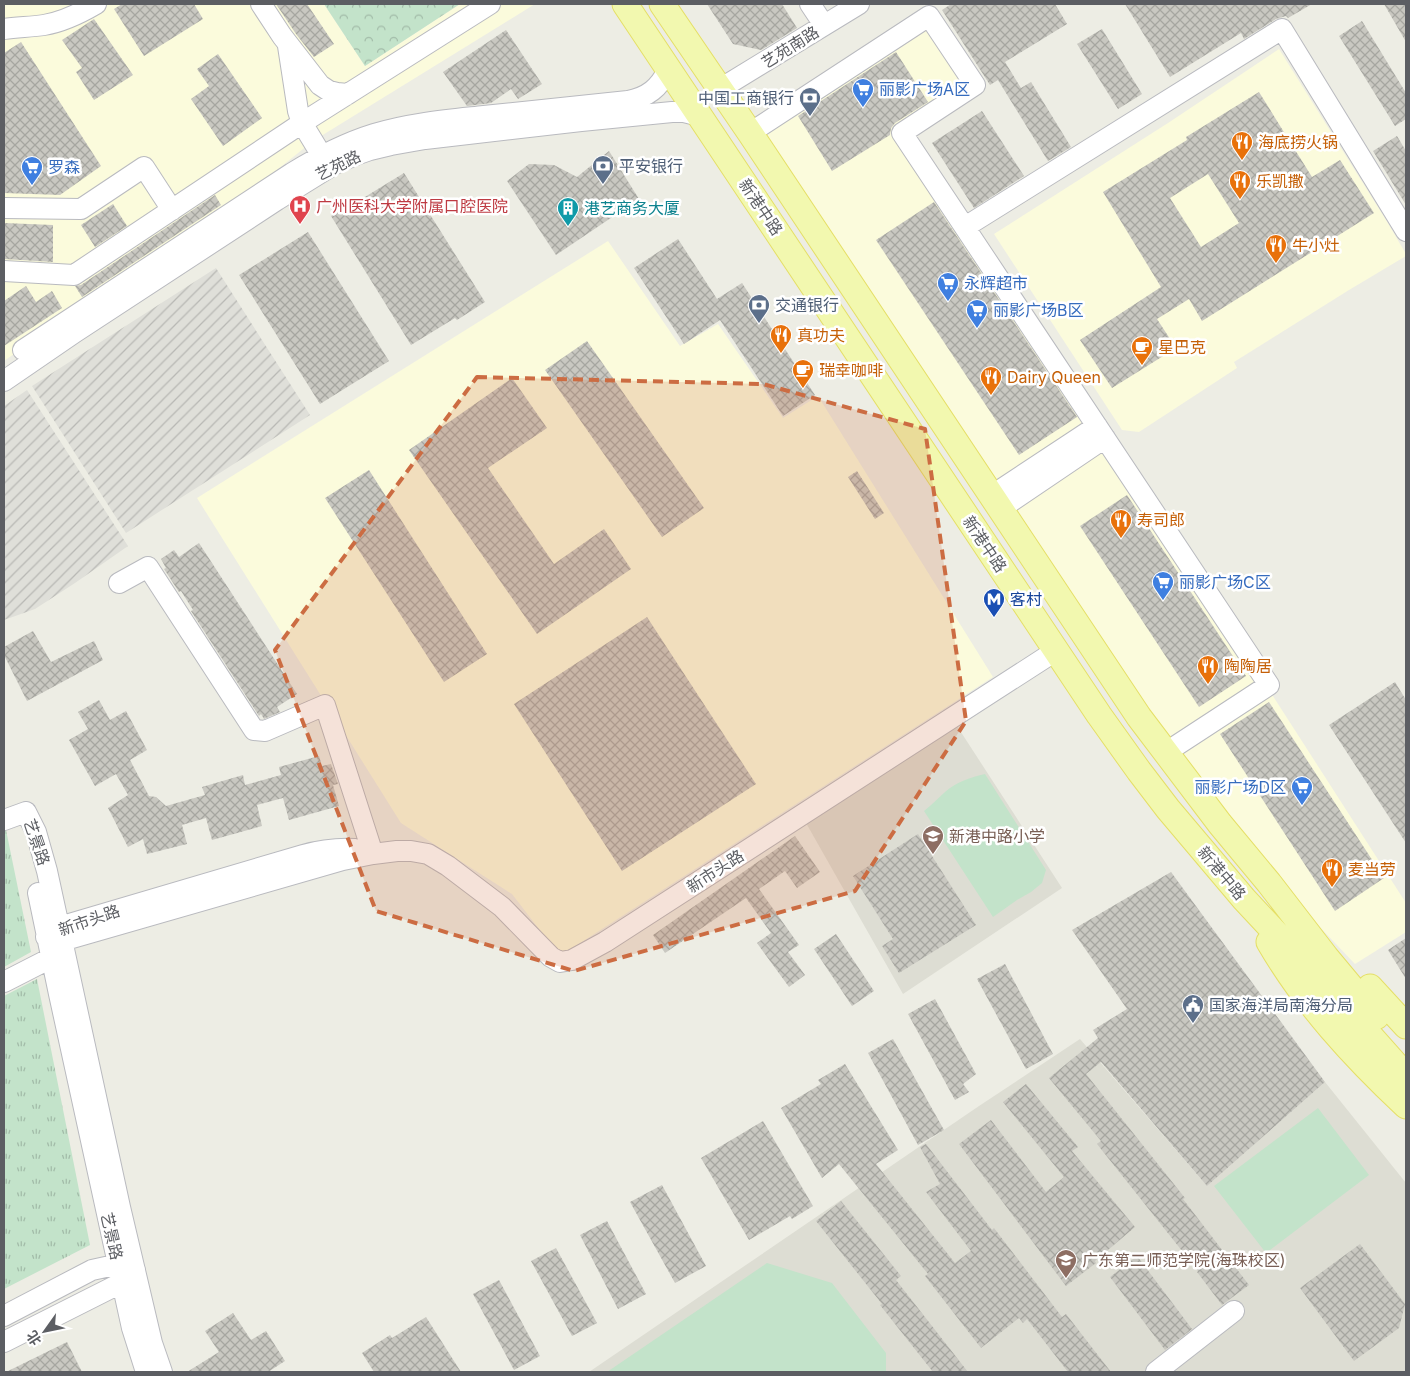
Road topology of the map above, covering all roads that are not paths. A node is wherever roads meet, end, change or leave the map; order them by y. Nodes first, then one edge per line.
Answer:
1 (96, 4) edge
2 (261, 4) edge
3 (490, 4) edge
4 (626, 4) edge
5 (662, 4) edge
6 (810, 4) edge
7 (860, 4) edge
8 (824, 25) junction
9 (4, 29) edge
10 (282, 36) junction
11 (668, 70) junction
12 (720, 89) junction
13 (348, 94) junction
14 (700, 116) junction
15 (302, 123) junction
16 (750, 133) junction
17 (322, 156) junction
18 (4, 208) edge
19 (172, 210) junction
20 (965, 227) junction
21 (1406, 231) edge
22 (4, 271) edge
23 (4, 364) edge
24 (4, 381) edge
25 (1101, 432) junction
26 (996, 502) junction
27 (119, 583) dead end
28 (1057, 650) junction
29 (1165, 753) junction
30 (4, 820) edge
31 (373, 854) junction
32 (1269, 883) junction
33 (1244, 899) junction
34 (56, 935) junction
35 (51, 958) junction
36 (4, 982) edge
37 (1406, 1025) edge
38 (1406, 1050) edge
39 (1406, 1076) edge
40 (1383, 1084) junction
41 (1406, 1106) edge
42 (1406, 1117) edge
43 (125, 1272) junction
44 (1234, 1311) dead end
45 (4, 1316) edge
46 (4, 1342) edge
47 (146, 1372) edge
48 (162, 1372) edge
49 (1156, 1372) edge

1 - 9 street
2 - 10 street
3 - 13 street
4 - 11 main road, 新港中路
5 - 12 main road, 新港中路
6 - 8 street
7 - 8 street, 艺苑南路
8 - 12 street, 艺苑南路
10 - 13 street
10 - 15 street
11 - 14 main road, 新港中路
11 - 17 street, 艺苑路
12 - 16 main road, 新港中路
13 - 15 street
14 - 24 street, 艺苑路
14 - 28 main road, 新港中路
15 - 17 street
15 - 19 street
16 - 20 street
16 - 26 main road, 新港中路
17 - 23 street, 艺苑路
18 - 19 street
19 - 22 street
20 - 21 street
20 - 25 street
25 - 26 street
25 - 29 street
26 - 29 main road, 新港中路
27 - 31 street
28 - 31 street, 新市头路
28 - 33 main road, 新港中路
29 - 32 main road, 新港中路
30 - 34 street, 艺景路
31 - 34 street, 新市头路
32 - 37 main road
32 - 38 main road, 新港中路
33 - 39 main road, 新港中路
33 - 40 main road
34 - 35 street, 艺景路
34 - 43 street, 艺景路
35 - 36 street
35 - 43 street, 艺景路
40 - 41 main road
40 - 42 main road
43 - 45 street
43 - 46 street
43 - 47 street, 艺景路
43 - 48 street, 艺景路
44 - 49 street

